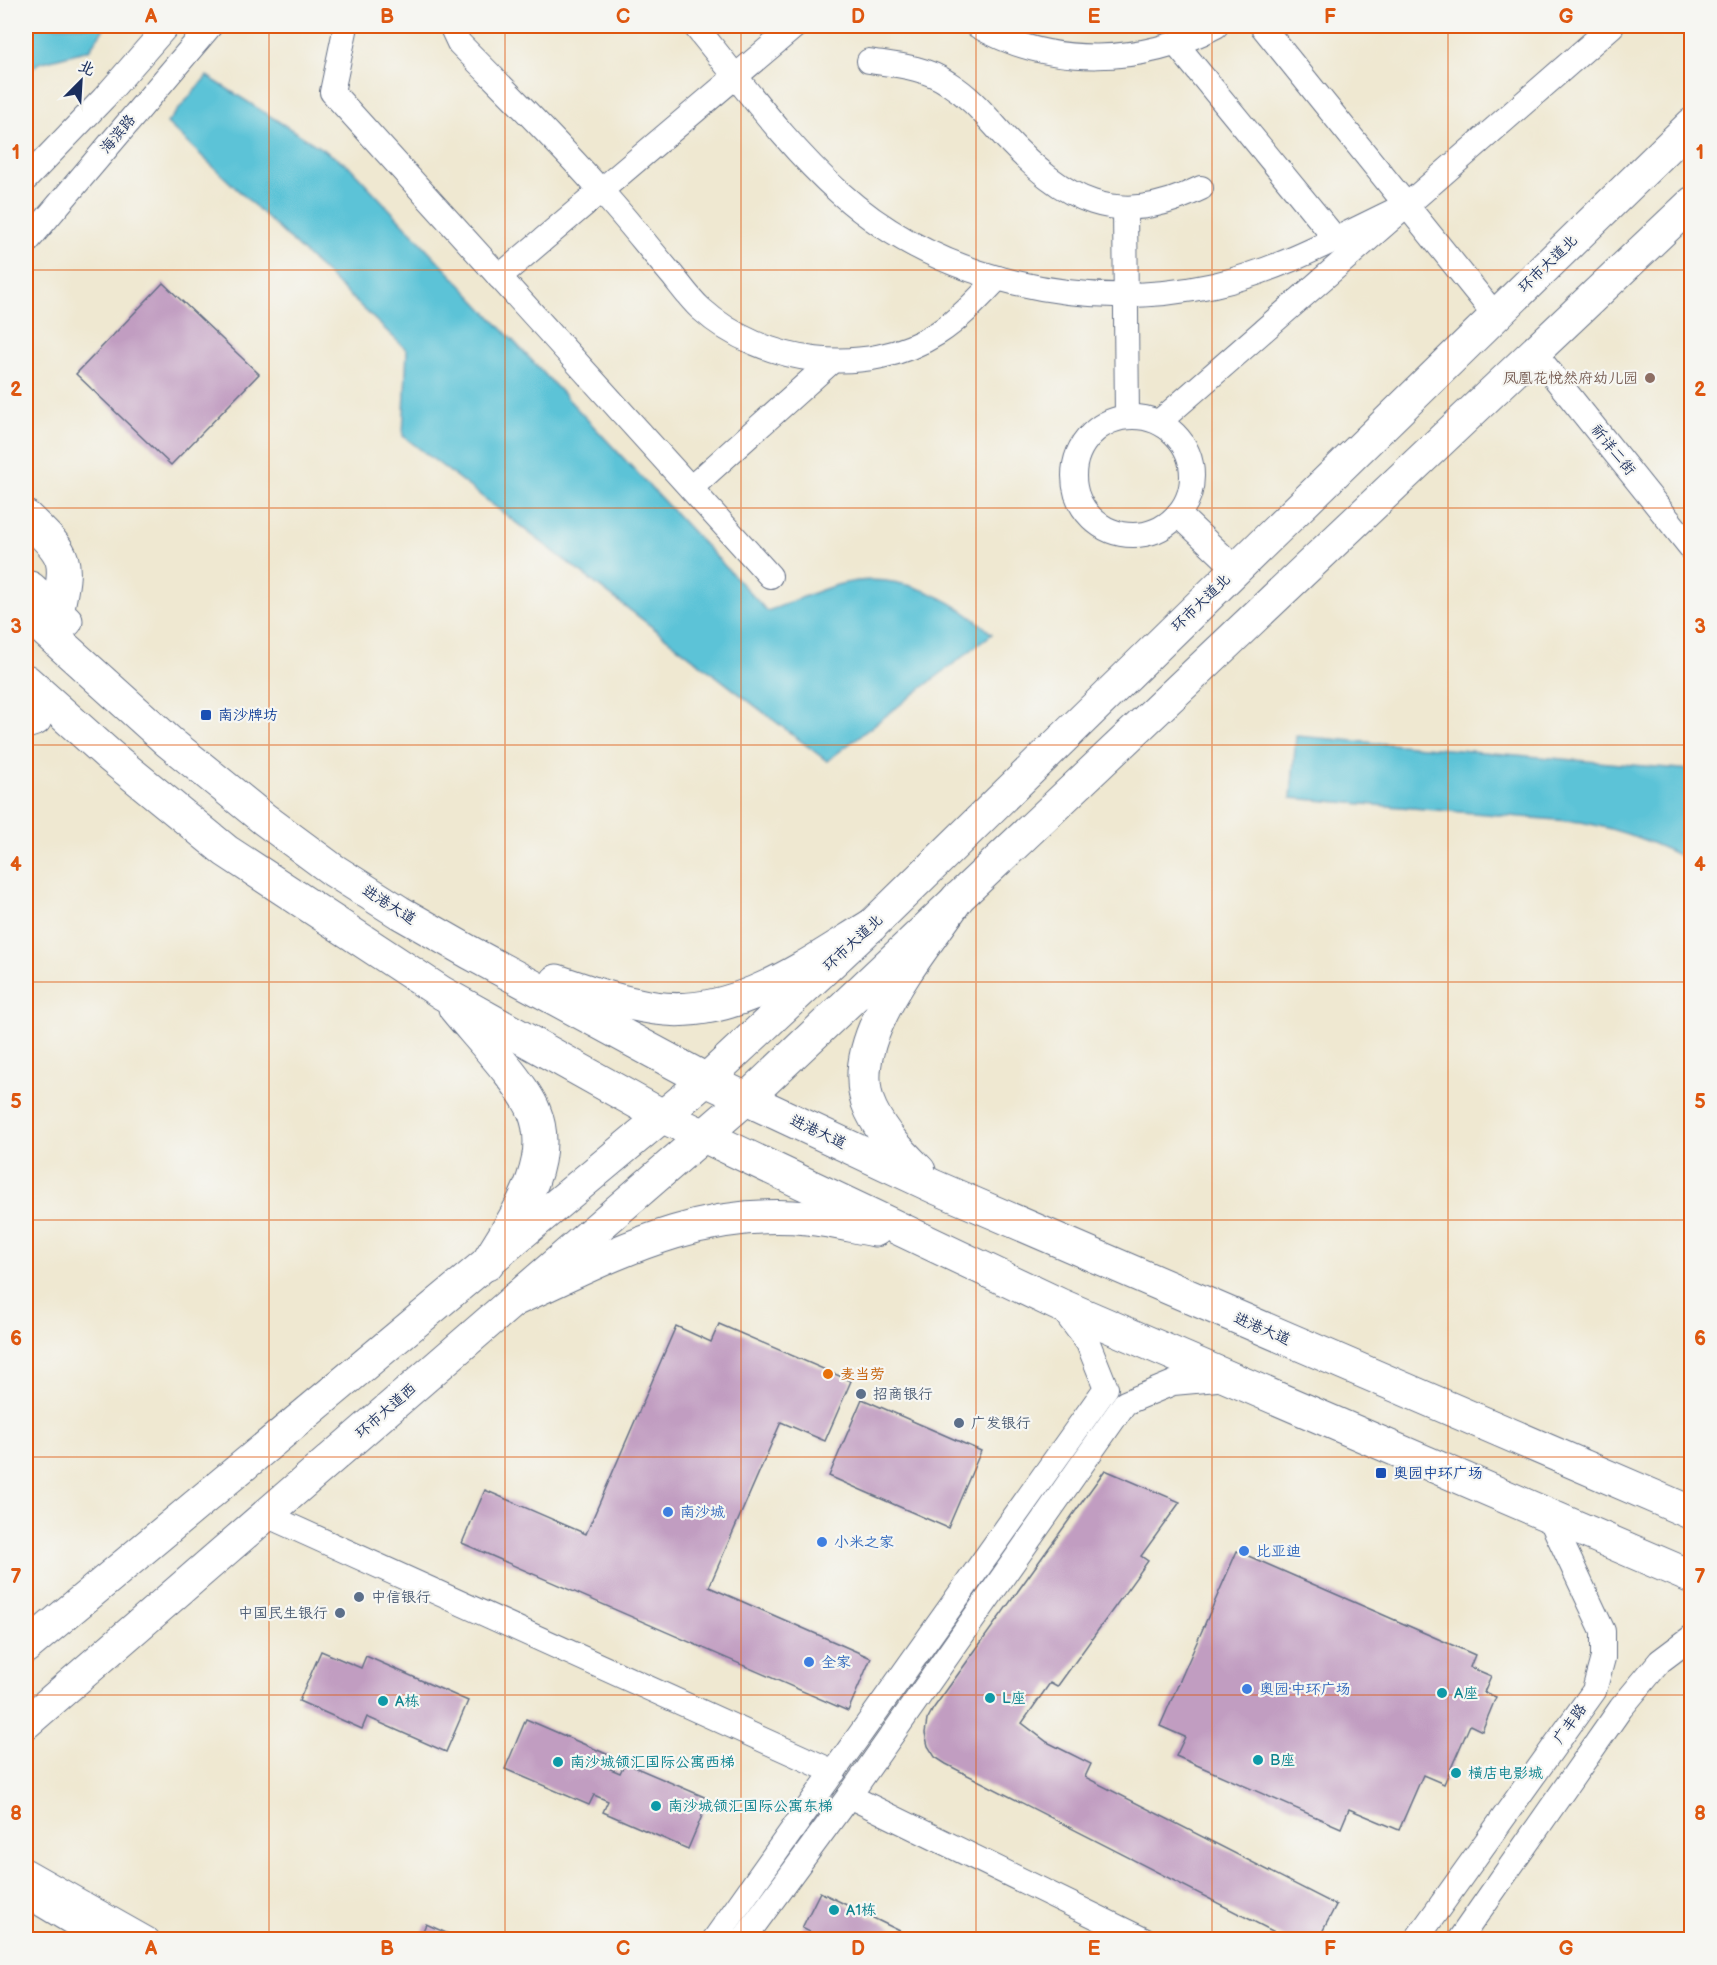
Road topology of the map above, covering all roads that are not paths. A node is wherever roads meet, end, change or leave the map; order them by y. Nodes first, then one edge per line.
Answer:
1 (167, 26) edge
2 (210, 26) edge
3 (346, 26) edge
4 (450, 26) edge
5 (695, 26) edge
6 (795, 26) edge
7 (978, 26) edge
8 (1216, 26) edge
9 (1262, 26) edge
10 (1612, 26) edge
11 (1176, 44) junction
12 (868, 61) dead end
13 (736, 76) junction
14 (1692, 124) edge
15 (26, 179) edge
16 (1202, 188) dead end
17 (601, 190) junction
18 (1692, 202) edge
19 (1406, 205) junction
20 (1125, 208) junction
21 (1335, 238) junction
22 (26, 243) edge
23 (499, 277) junction
24 (998, 278) junction
25 (1125, 295) junction
26 (1496, 315) junction
27 (1534, 352) junction
28 (832, 361) junction
29 (1127, 416) junction
30 (1159, 422) junction
31 (691, 488) junction
32 (1178, 514) junction
33 (26, 517) edge
34 (1692, 549) edge
35 (1236, 569) junction
36 (770, 576) dead end
37 (37, 604) edge
38 (26, 681) edge
39 (29, 717) edge
40 (226, 851) junction
41 (957, 899) junction
42 (399, 912) junction
43 (871, 926) junction
44 (353, 935) junction
45 (470, 952) junction
46 (442, 993) junction
47 (706, 1080) junction
48 (746, 1099) junction
49 (664, 1117) junction
50 (703, 1137) junction
51 (935, 1187) junction
52 (920, 1239) junction
53 (477, 1272) junction
54 (1060, 1305) junction
55 (508, 1306) junction
56 (1228, 1378) junction
57 (1692, 1513) edge
58 (266, 1515) junction
59 (1549, 1516) junction
60 (1692, 1577) edge
61 (1692, 1637) edge
62 (26, 1647) edge
63 (26, 1723) edge
64 (834, 1772) junction
65 (849, 1796) junction
66 (26, 1871) edge
67 (26, 1895) edge
68 (101, 1940) edge
69 (148, 1940) edge
70 (714, 1940) edge
71 (743, 1940) edge
72 (1144, 1940) edge
73 (1416, 1940) edge
74 (1459, 1940) edge

1 - 15 street
2 - 22 street, 海滨路
3 - 23 street
4 - 17 street
5 - 13 street
6 - 13 street
7 - 11 street
8 - 11 street
9 - 19 street
10 - 19 street
11 - 21 street
12 - 20 street
13 - 17 street
13 - 24 street
14 - 26 main road, 环市大道北
16 - 20 street
17 - 23 street
17 - 28 street
18 - 27 main road
19 - 21 street
19 - 26 street
19 - 30 street
20 - 25 street
21 - 25 street
23 - 31 street
24 - 25 street
24 - 28 street
25 - 29 street
26 - 35 main road, 环市大道北
27 - 34 street, 祈详二街
27 - 41 main road
28 - 31 street
29 - 30 street
29 - 32 street
30 - 32 street
31 - 36 street
32 - 35 street
33 - 37 highway
35 - 43 main road, 环市大道北
37 - 42 highway, 进港大道
38 - 40 highway
39 - 40 highway
40 - 44 highway
41 - 48 main road
41 - 51 highway
42 - 44 highway
42 - 45 highway, 进港大道
43 - 45 highway
43 - 47 main road, 环市大道北
44 - 46 highway
45 - 47 highway, 进港大道
46 - 49 highway
46 - 53 highway
47 - 48 highway, 进港大道
47 - 49 main road
48 - 50 main road, 环市大道西
48 - 51 highway, 进港大道
49 - 50 highway
49 - 53 main road
50 - 52 highway
50 - 55 main road, 环市大道西
51 - 57 highway, 进港大道
52 - 54 highway
52 - 55 highway
53 - 55 main road
53 - 62 main road
54 - 56 highway
54 - 64 street
55 - 58 main road, 环市大道西
56 - 59 highway
56 - 65 street
58 - 63 main road, 环市大道西
58 - 64 street
59 - 60 highway
59 - 73 street, 广丰路
61 - 74 street
64 - 70 street
65 - 71 street
65 - 72 street
66 - 69 street
67 - 68 street

